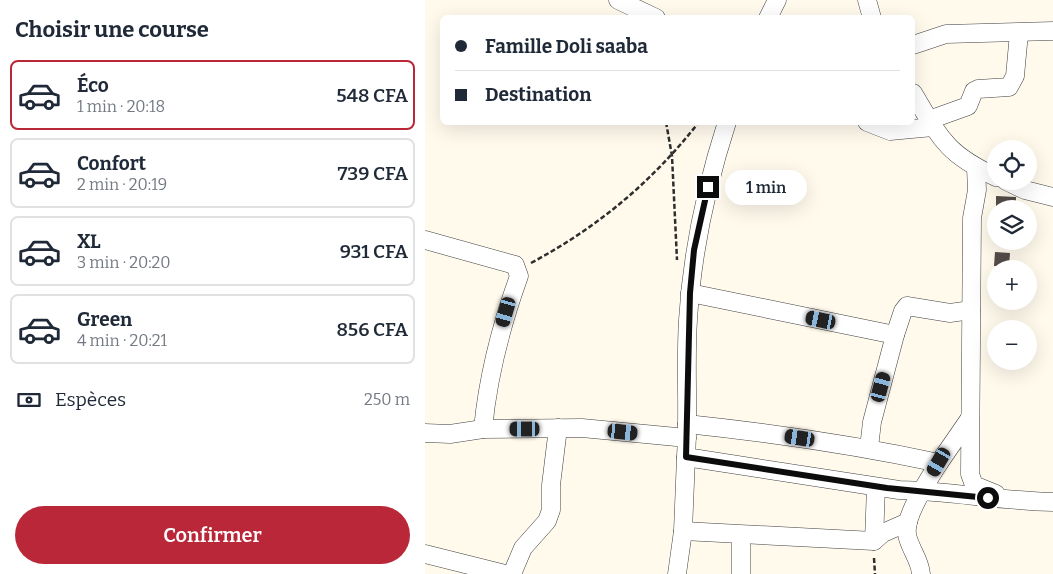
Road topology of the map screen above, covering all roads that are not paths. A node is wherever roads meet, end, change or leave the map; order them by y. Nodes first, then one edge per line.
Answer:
1 (618, 0) edge
2 (777, 0) edge
3 (867, 0) edge
4 (650, 15) edge
5 (770, 15) edge
6 (871, 15) edge
7 (1053, 31) edge
8 (1019, 33) junction
9 (915, 44) edge
10 (915, 96) edge
11 (931, 124) junction
12 (726, 125) edge
13 (875, 125) edge
14 (976, 168) junction
15 (987, 172) edge
16 (1025, 190) edge
17 (1053, 197) edge
18 (425, 240) edge
19 (690, 293) junction
20 (971, 310) junction
21 (895, 335) junction
22 (970, 418) junction
23 (558, 428) junction
24 (483, 429) junction
25 (687, 431) junction
26 (425, 433) edge
27 (869, 448) junction
28 (686, 457) junction
29 (939, 462) junction
30 (876, 487) junction
31 (922, 490) junction
32 (1017, 501) junction
33 (1053, 502) edge
34 (907, 522) junction
35 (683, 531) junction
36 (741, 535) junction
37 (874, 541) junction
38 (425, 554) edge
39 (505, 574) edge
40 (513, 574) edge
41 (677, 574) edge
42 (741, 574) edge
43 (921, 574) edge

1 - 4 street
2 - 5 street
3 - 6 street
7 - 8 street
8 - 9 street
8 - 11 street
10 - 11 street
11 - 13 street
11 - 14 street
12 - 19 street
14 - 15 street
14 - 20 street
16 - 17 street
18 - 24 street
19 - 21 street
19 - 25 street
20 - 21 street
20 - 22 street
21 - 27 street
22 - 29 street
22 - 32 street
23 - 24 street
23 - 25 street
23 - 40 street
24 - 26 street
25 - 27 street
25 - 28 street
27 - 29 street
28 - 30 street
28 - 35 street
29 - 31 street
30 - 31 street
30 - 37 street
31 - 32 street
31 - 34 street
32 - 33 street
34 - 37 street
34 - 43 street
35 - 36 street
35 - 41 street
36 - 37 street
36 - 42 street
38 - 39 street

